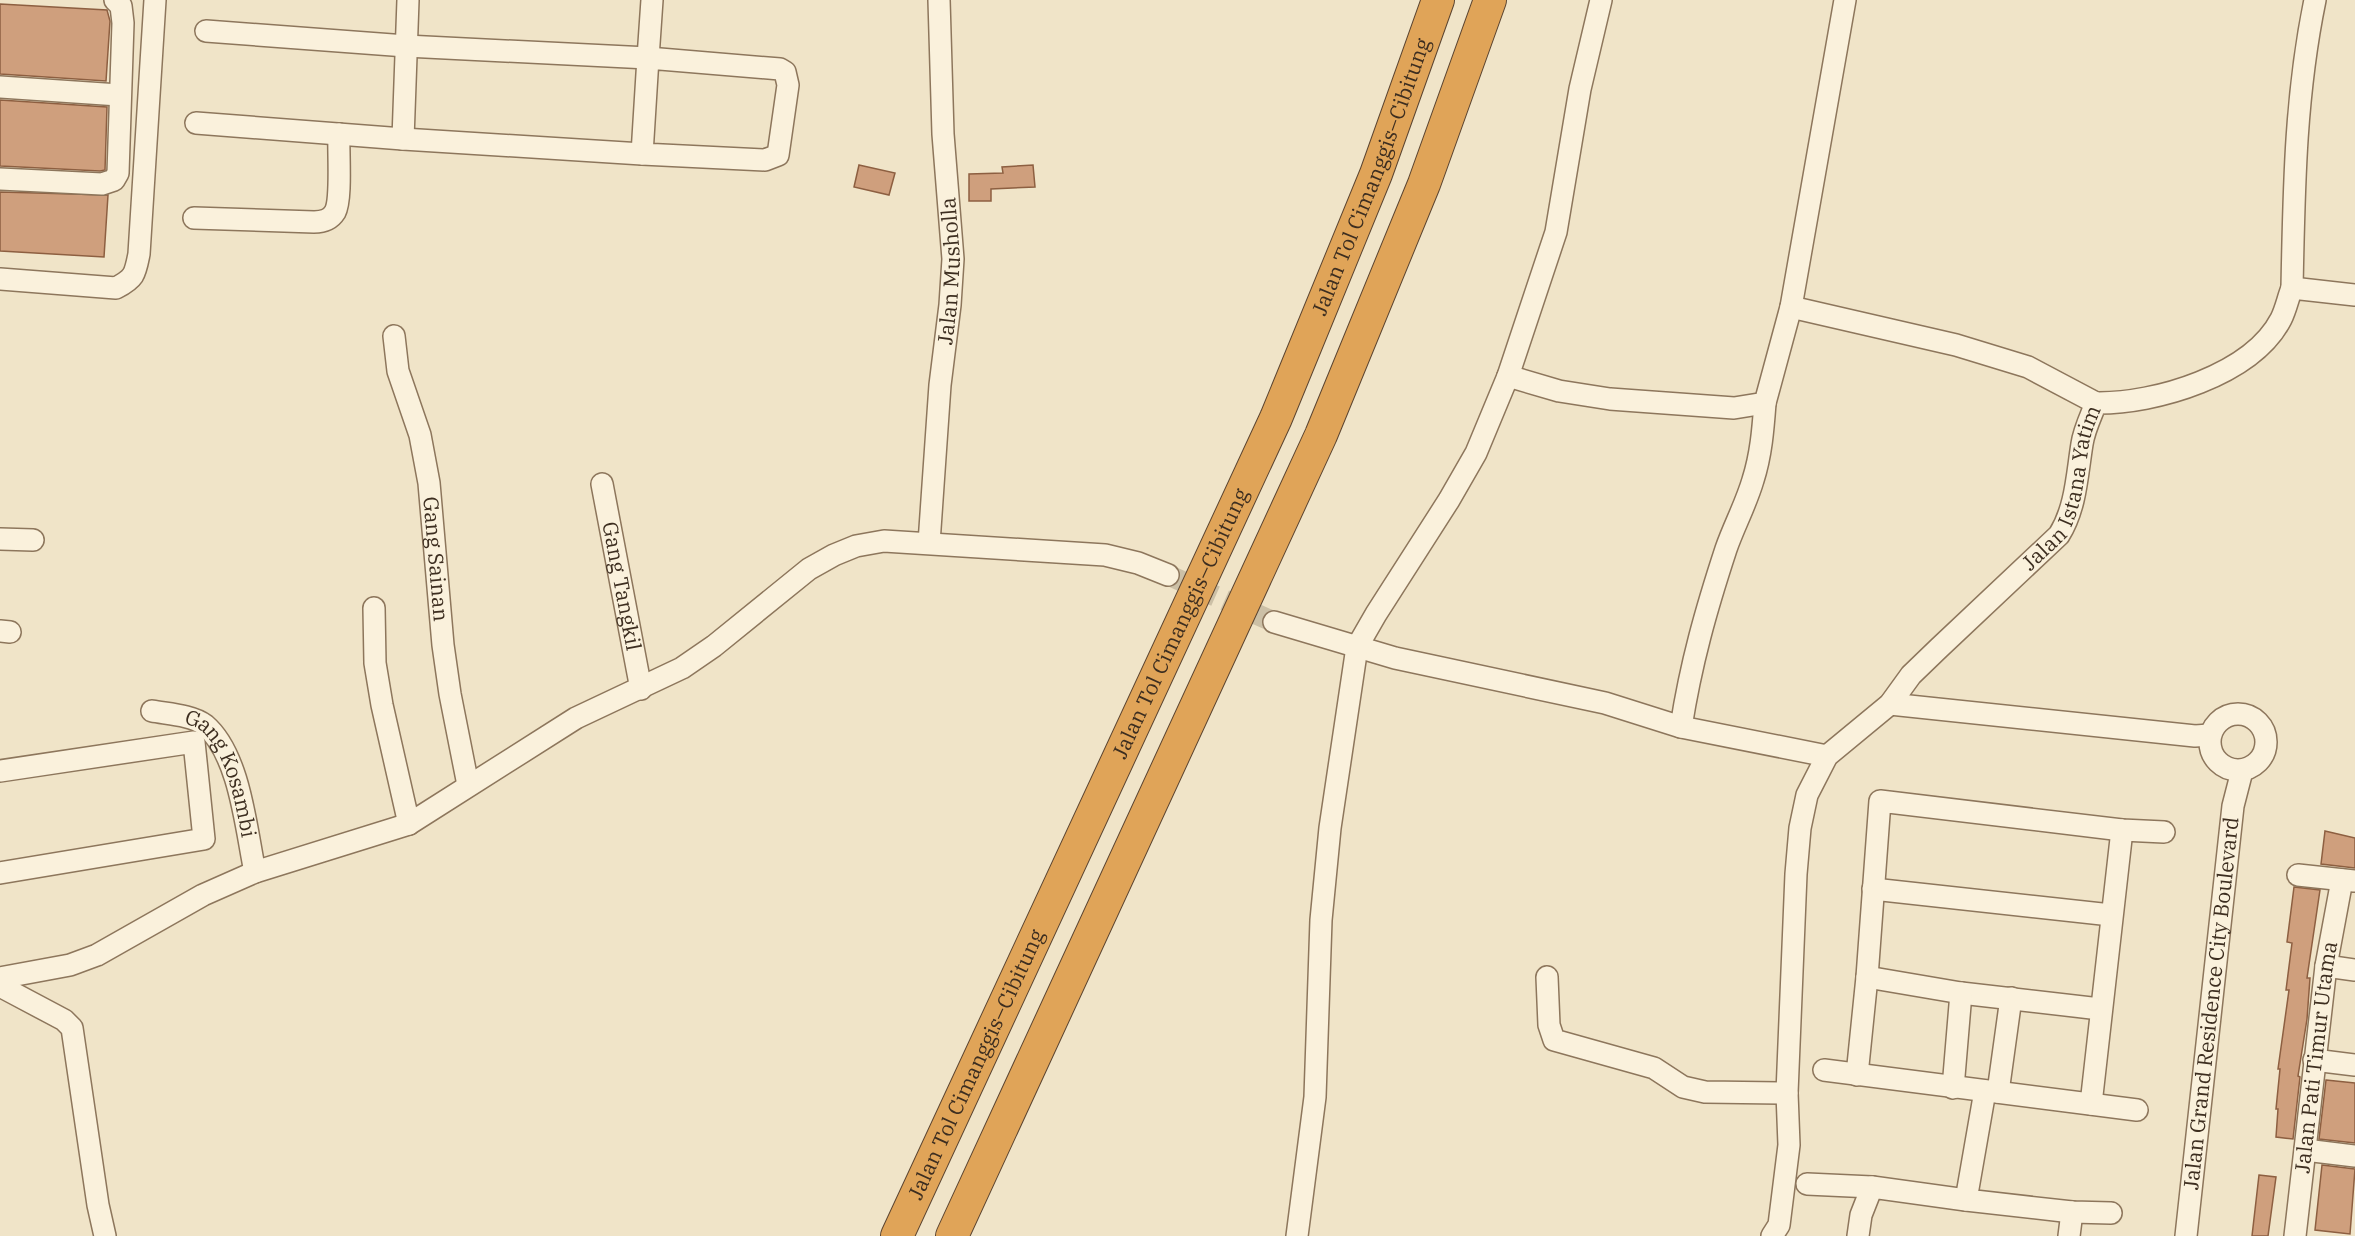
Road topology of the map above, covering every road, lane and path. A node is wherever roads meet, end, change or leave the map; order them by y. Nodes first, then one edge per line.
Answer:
1 (115, 0) edge
2 (155, 0) edge
3 (408, 0) edge
4 (652, 0) edge
5 (939, 0) edge
6 (1438, 0) edge
7 (1490, 0) edge
8 (1601, 0) edge
9 (1845, 0) edge
10 (2315, 0) edge
11 (206, 31) dead end
12 (406, 46) junction
13 (648, 58) junction
14 (0, 87) edge
15 (119, 95) junction
16 (196, 123) dead end
17 (339, 134) junction
18 (402, 139) junction
19 (642, 154) junction
20 (0, 179) edge
21 (194, 218) dead end
22 (0, 279) edge
23 (2292, 288) junction
24 (2355, 295) edge
25 (1791, 307) junction
26 (394, 336) dead end
27 (1508, 376) junction
28 (1765, 403) junction
29 (2096, 403) junction
30 (602, 484) dead end
31 (0, 539) edge
32 (33, 540) dead end
33 (929, 543) junction
34 (1168, 575) tunnel mouth
35 (374, 609) dead end
36 (1274, 622) tunnel mouth
37 (1358, 647) junction
38 (641, 689) junction
39 (1890, 704) junction
40 (152, 711) dead end
41 (1681, 727) junction
42 (2210, 735) junction
43 (1827, 756) junction
44 (0, 771) edge
45 (2242, 771) junction
46 (468, 785) junction
47 (409, 824) junction
48 (2122, 830) junction
49 (2164, 832) dead end
50 (255, 872) junction
51 (0, 873) edge
52 (2298, 875) dead end
53 (2348, 880) edge
54 (1873, 889) junction
55 (2111, 915) junction
56 (2326, 966) junction
57 (2355, 970) edge
58 (1547, 977) dead end
59 (1867, 977) junction
60 (0, 978) edge
61 (0, 986) edge
62 (1961, 993) junction
63 (2011, 998) junction
64 (2100, 1009) junction
65 (2314, 1060) junction
66 (2355, 1065) edge
67 (1824, 1070) dead end
68 (1857, 1075) junction
69 (1953, 1088) junction
70 (1992, 1091) junction
71 (1787, 1094) junction
72 (2091, 1104) junction
73 (2137, 1110) dead end
74 (2305, 1150) junction
75 (2355, 1156) edge
76 (1807, 1184) dead end
77 (1872, 1187) junction
78 (1966, 1200) junction
79 (2072, 1212) junction
80 (2111, 1213) dead end
81 (105, 1236) edge
82 (897, 1236) edge
83 (952, 1236) edge
84 (1297, 1236) edge
85 (1772, 1236) edge
86 (1858, 1236) edge
87 (2068, 1236) edge
88 (2186, 1236) edge
89 (2295, 1236) edge

1 - 15 street
2 - 22 street
3 - 12 street
4 - 13 street
5 - 33 street, Jalan Musholla
6 - 82 highway, Jalan Tol Cimanggis–Cibitung
7 - 83 highway
8 - 27 street
9 - 25 street
10 - 23 street, Jalan Istana Yatim
11 - 12 street
12 - 13 street
12 - 18 street
13 - 19 street
13 - 19 street
14 - 15 street
15 - 20 street
16 - 17 street
17 - 18 street
17 - 21 street
18 - 19 street
23 - 24 street
23 - 29 street, Jalan Istana Yatim
25 - 28 street
25 - 29 street
26 - 46 street, Gang Sainan
27 - 28 street
27 - 37 street
28 - 41 street
29 - 39 street, Jalan Istana Yatim
30 - 38 street, Gang Tangkil
31 - 32 street
33 - 34 street
33 - 38 street
35 - 47 street
36 - 37 street
37 - 41 street
37 - 84 street
38 - 46 street
39 - 42 street
39 - 43 street, Jalan Istana Yatim
40 - 50 street, Gang Kosambi
41 - 43 street
42 - 45 street
42 - 45 street
43 - 71 street
44 - 51 street
45 - 88 street, Jalan Grand Residence City Boulevard
46 - 47 street
47 - 50 street
48 - 49 street
48 - 54 street
48 - 55 street
50 - 60 street
52 - 53 street
53 - 56 street, Jalan Pati Timur Utama
54 - 55 street
54 - 59 street
55 - 64 street
56 - 57 street
56 - 65 street, Jalan Pati Timur Utama
58 - 71 street
59 - 62 street
59 - 68 street
61 - 81 street
62 - 63 street
62 - 69 street
63 - 64 street
63 - 70 street
64 - 72 street
65 - 66 street
65 - 74 street, Jalan Pati Timur Utama
67 - 68 street
68 - 69 street
69 - 70 street
70 - 72 street
70 - 78 street
71 - 85 street
72 - 73 street
74 - 75 street
74 - 89 street, Jalan Pati Timur Utama
76 - 77 street
77 - 78 street
77 - 86 street
78 - 79 street
79 - 80 street
79 - 87 street

